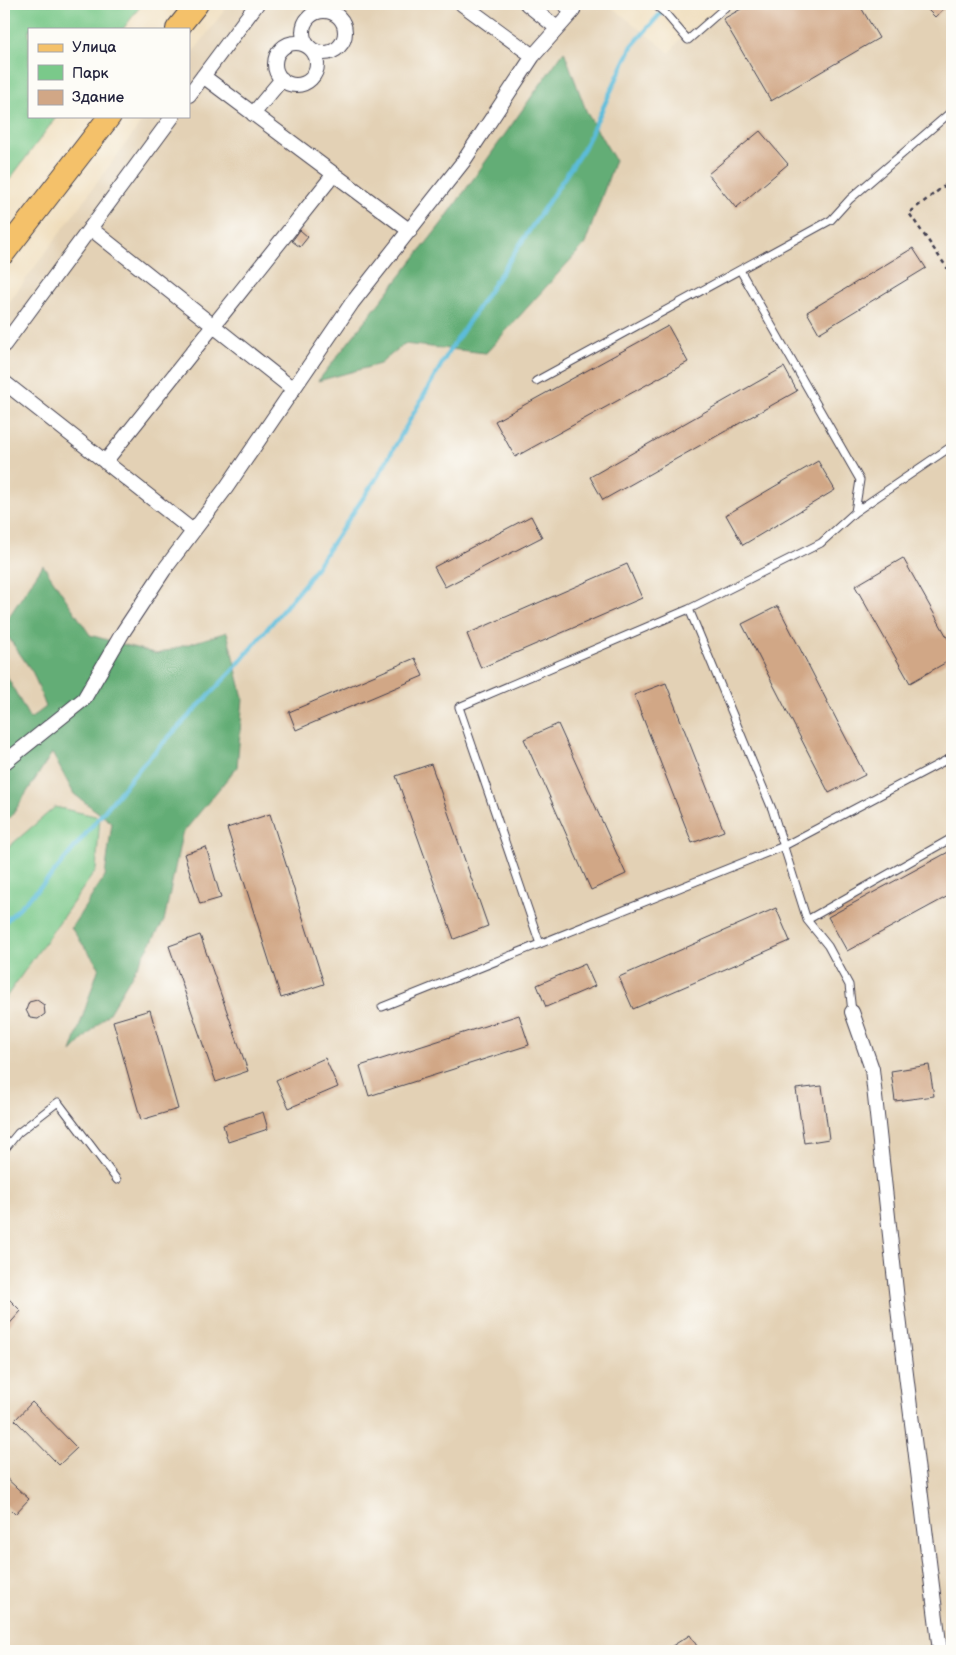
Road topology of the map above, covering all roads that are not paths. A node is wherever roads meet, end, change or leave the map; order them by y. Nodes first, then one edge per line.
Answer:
1 (197, 4) edge
2 (257, 4) edge
3 (462, 4) edge
4 (527, 4) edge
5 (564, 4) edge
6 (654, 4) edge
7 (729, 4) edge
8 (178, 28) edge
9 (557, 28) junction
10 (533, 56) junction
11 (203, 76) junction
12 (282, 79) junction
13 (190, 94) edge
14 (952, 111) edge
15 (253, 114) junction
16 (108, 118) edge
17 (172, 118) edge
18 (334, 174) junction
19 (90, 228) junction
20 (410, 231) junction
21 (4, 253) edge
22 (740, 270) junction
23 (213, 326) junction
24 (4, 345) edge
25 (536, 381) dead end
26 (4, 382) edge
27 (293, 389) junction
28 (952, 446) edge
29 (105, 462) junction
30 (855, 512) junction
31 (193, 531) junction
32 (689, 609) junction
33 (952, 757) edge
34 (4, 763) edge
35 (952, 838) edge
36 (784, 846) junction
37 (808, 920) junction
38 (540, 944) junction
39 (382, 1007) dead end
40 (852, 1012) joint
41 (4, 1150) edge
42 (117, 1180) dead end
43 (940, 1651) edge

1 - 8 main road
2 - 11 street
3 - 10 street
4 - 9 street
5 - 9 street
6 - 7 lane
9 - 10 street
10 - 20 street
11 - 13 street
11 - 15 street
12 - 12 street
12 - 15 street
14 - 22 lane
15 - 18 street
16 - 21 main road
17 - 19 street
18 - 20 street
18 - 23 street
19 - 23 street
19 - 24 street
20 - 27 street
22 - 25 lane
22 - 30 lane
23 - 27 street
23 - 29 street
26 - 29 street
27 - 31 street
28 - 30 lane
29 - 31 street
30 - 32 lane
31 - 34 street
32 - 36 lane
32 - 38 lane
33 - 36 lane
35 - 37 lane
36 - 37 lane
36 - 38 lane
37 - 40 lane
38 - 39 lane
40 - 43 street
41 - 42 lane

